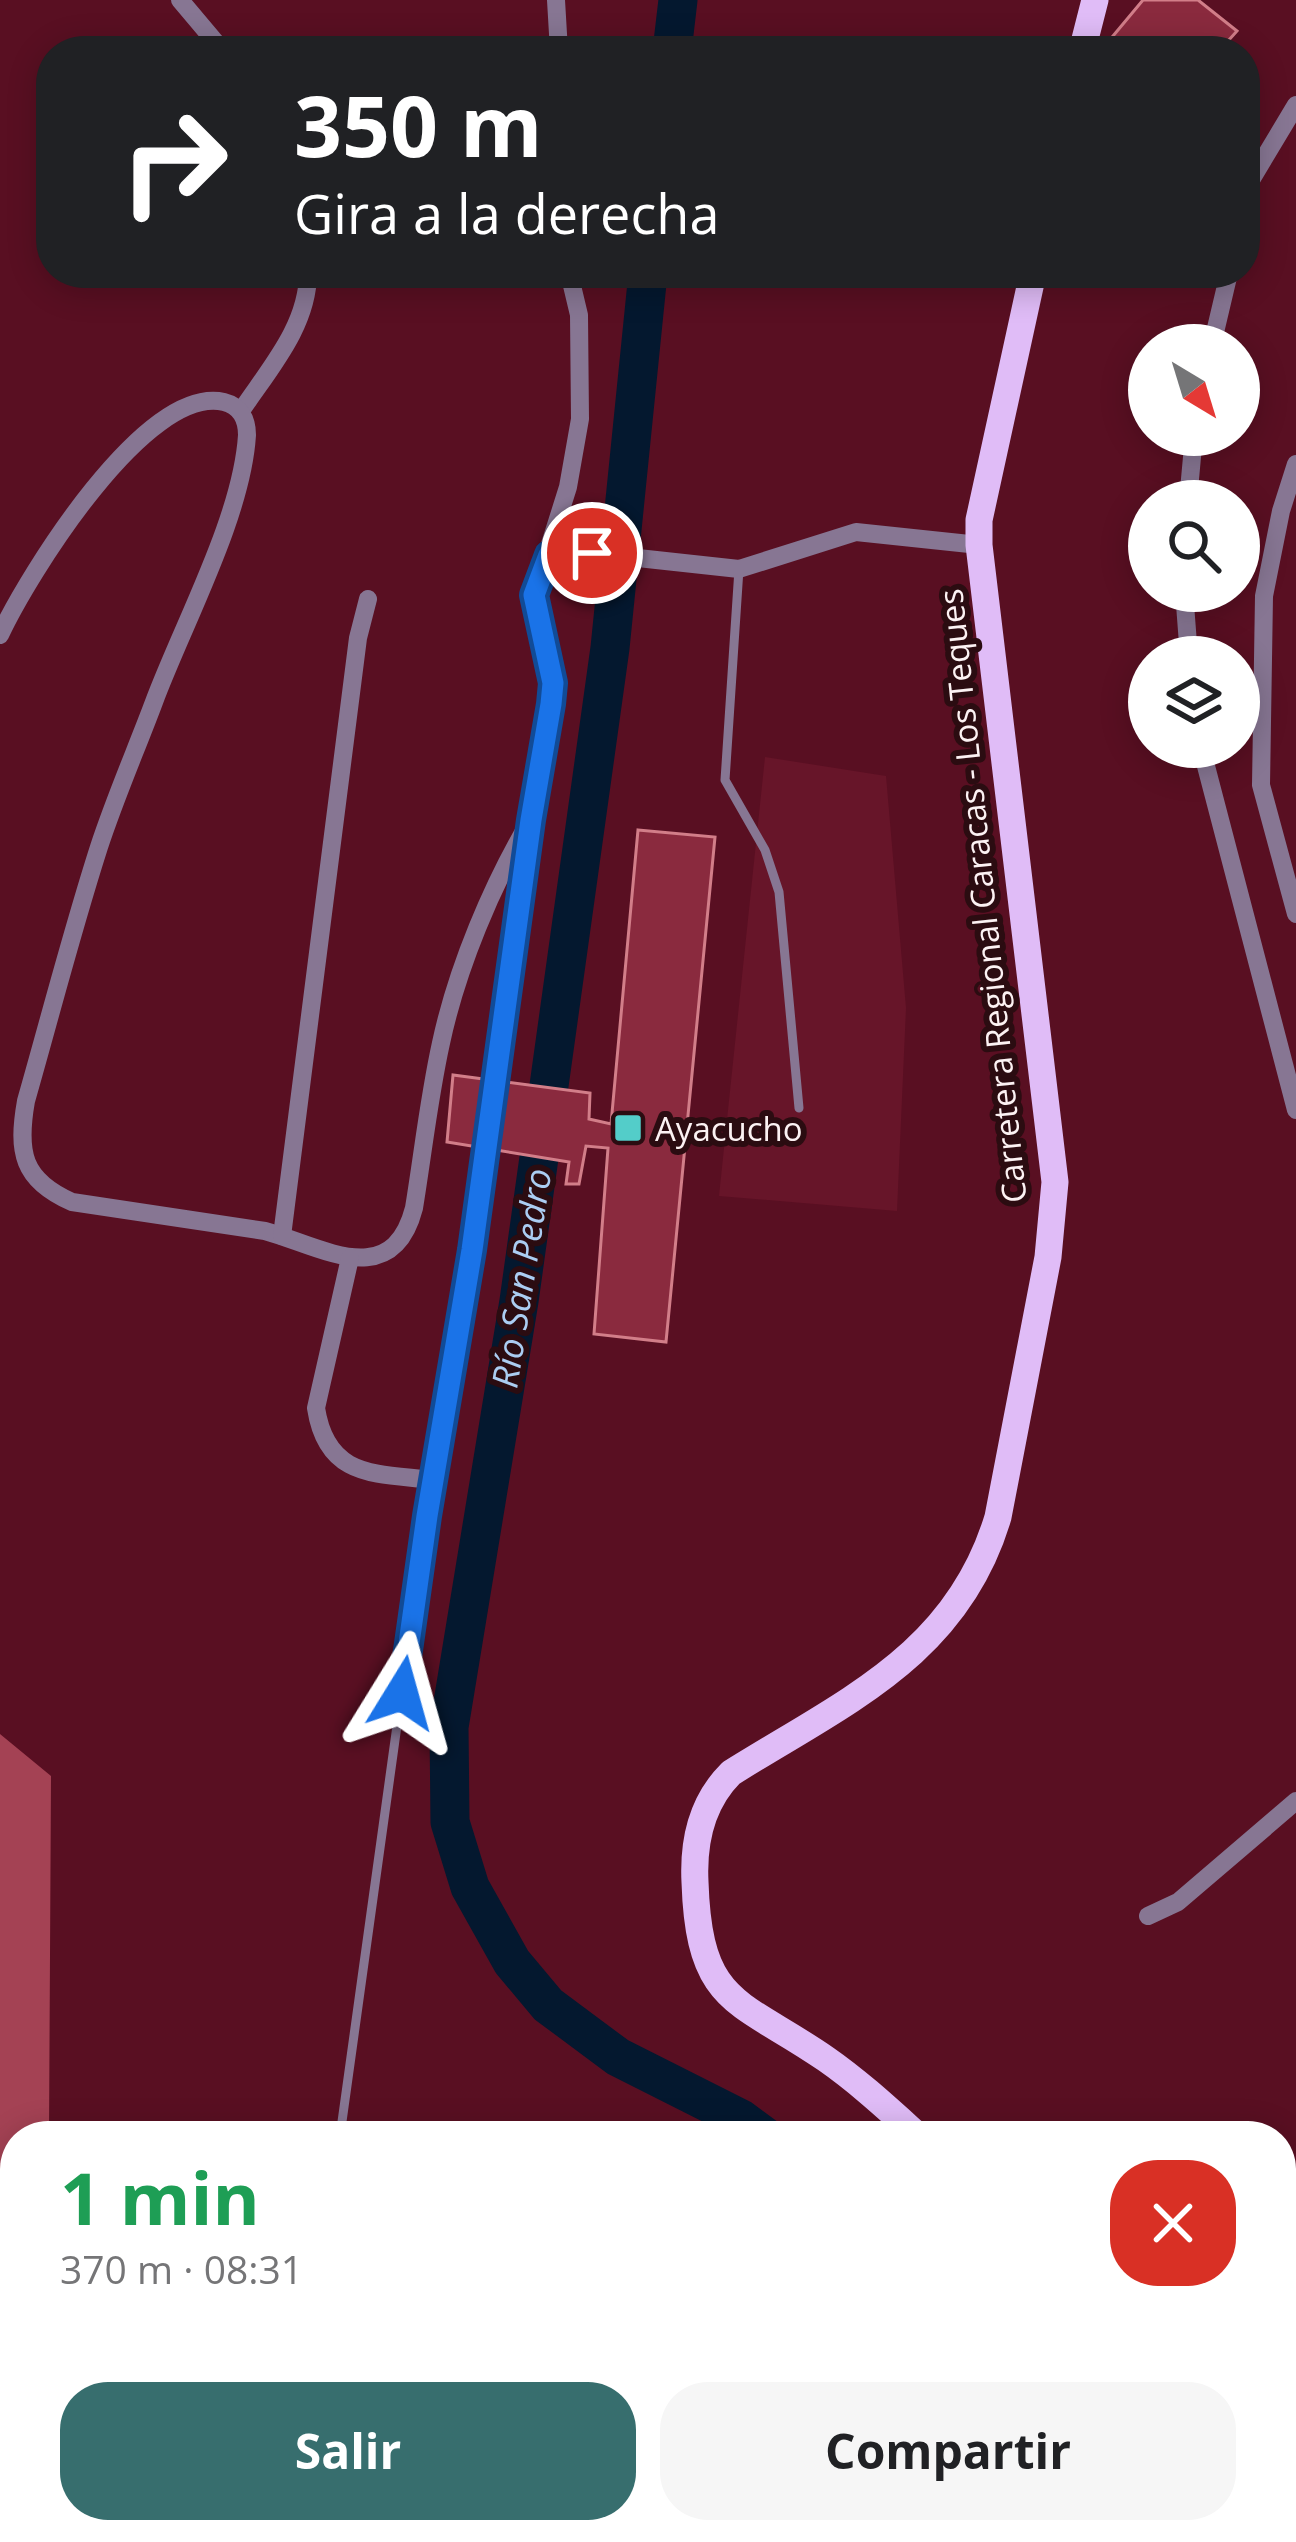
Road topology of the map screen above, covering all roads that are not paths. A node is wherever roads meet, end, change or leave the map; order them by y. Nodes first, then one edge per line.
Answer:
1 (180, 0) edge
2 (556, 0) edge
3 (1095, 0) edge
4 (210, 36) edge
5 (558, 36) edge
6 (1087, 36) edge
7 (1296, 105) edge
8 (1260, 165) edge
9 (308, 288) edge
10 (573, 288) edge
11 (1030, 288) edge
12 (1225, 288) edge
13 (1217, 324) edge
14 (241, 411) junction
15 (1296, 464) edge
16 (979, 545) junction
17 (549, 555) junction
18 (740, 569) junction
19 (368, 599) dead end
20 (0, 635) edge
21 (1207, 768) edge
22 (531, 820) junction
23 (1296, 914) edge
24 (800, 1108) dead end
25 (1296, 1110) edge
26 (282, 1236) junction
27 (350, 1258) junction
28 (433, 1480) junction
29 (427, 1516) joint
30 (1296, 1801) edge
31 (1148, 1916) dead end
32 (342, 2121) edge
33 (900, 2121) edge

1 - 4 street
2 - 5 street
3 - 6 main road
7 - 8 street
9 - 14 street
10 - 17 street
11 - 16 main road, Carretera Regional Caracas - Los Teques
12 - 13 street
14 - 20 street
14 - 26 street
15 - 23 street
16 - 18 street
16 - 33 main road, Carretera Regional Caracas - Los Teques
17 - 18 street
17 - 22 street
18 - 24 lane
19 - 26 street
21 - 25 street
22 - 27 street
22 - 28 street
26 - 27 street
27 - 28 street
28 - 29 street
29 - 32 lane
30 - 31 street

